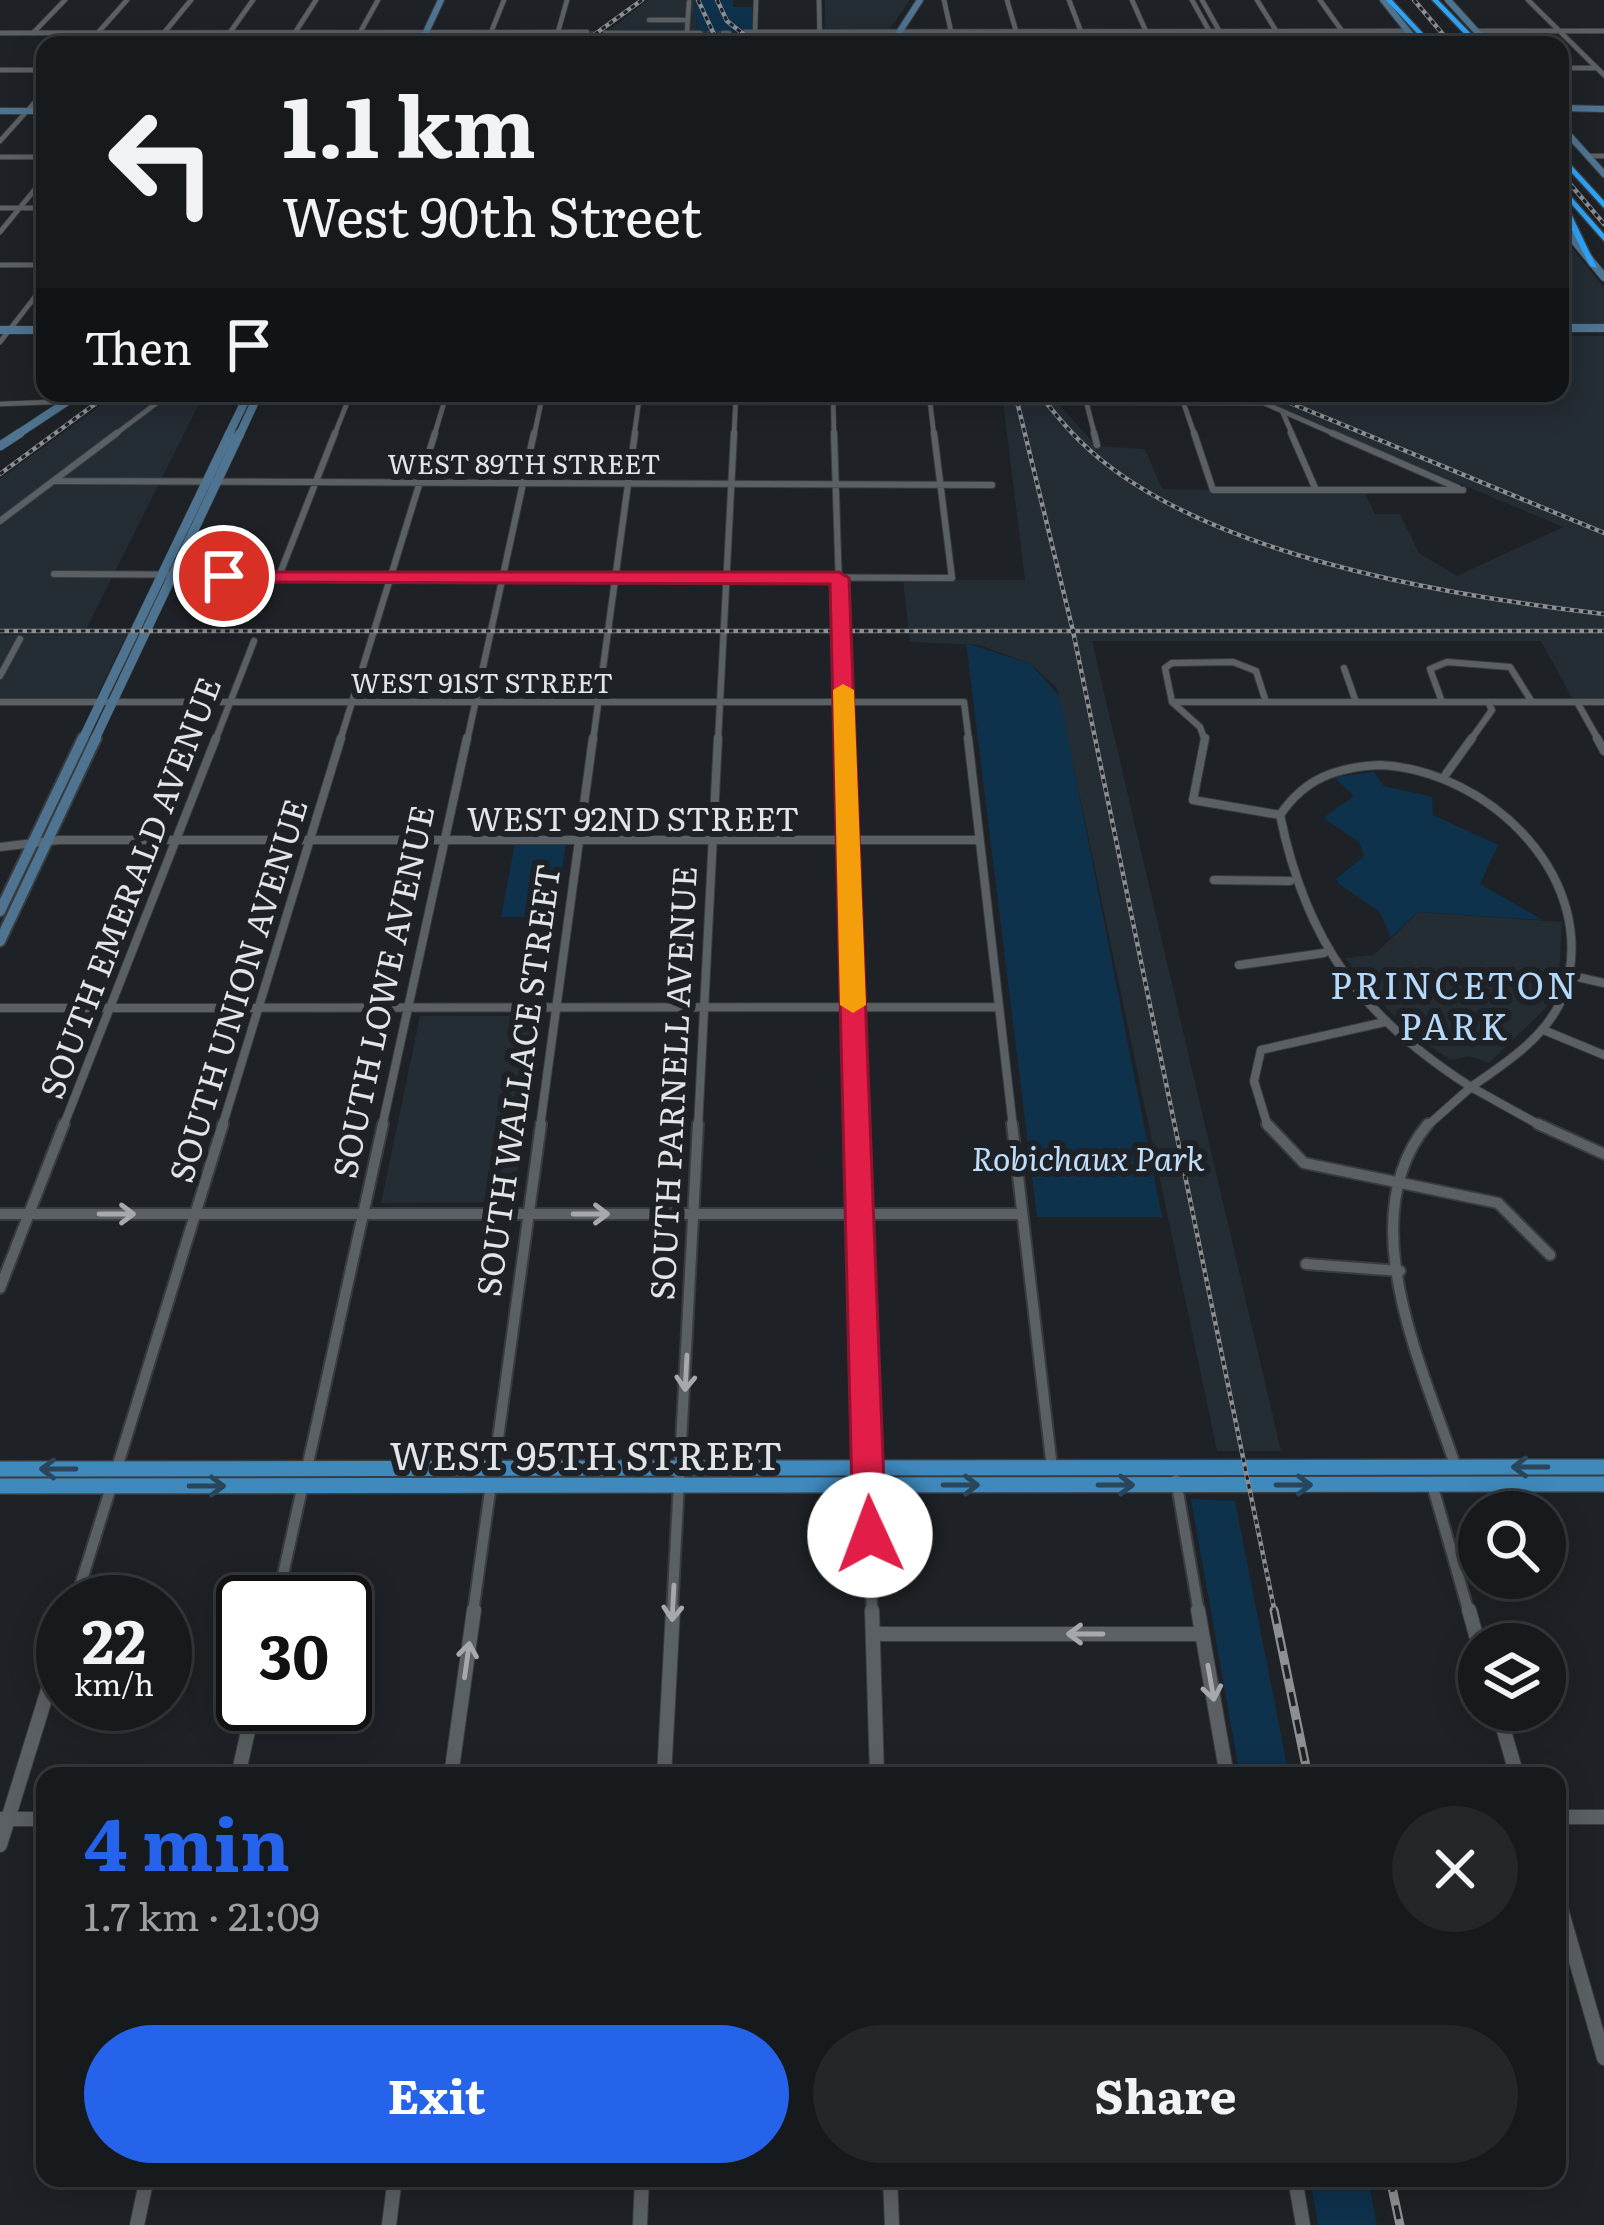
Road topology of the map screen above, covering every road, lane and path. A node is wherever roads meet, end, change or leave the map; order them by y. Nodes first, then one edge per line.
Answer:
1 (65, 0) edge
2 (128, 0) edge
3 (191, 0) edge
4 (253, 0) edge
5 (316, 0) edge
6 (378, 0) edge
7 (441, 0) edge
8 (504, 0) edge
9 (567, 0) edge
10 (756, 0) edge
11 (819, 0) edge
12 (920, 0) edge
13 (944, 0) edge
14 (1007, 0) edge
15 (1069, 0) edge
16 (1132, 0) edge
17 (1192, 0) edge
18 (1202, 0) edge
19 (1257, 0) edge
20 (1320, 0) edge
21 (1389, 0) edge
22 (1404, 0) edge
23 (1438, 0) edge
24 (1528, 0) edge
25 (689, 1) edge
26 (649, 20) dead end
27 (688, 20) junction
28 (1412, 31) junction
29 (1476, 31) junction
30 (1560, 31) junction
31 (1604, 31) edge
32 (33, 32) junction
33 (98, 32) junction
34 (164, 32) junction
35 (230, 32) junction
36 (295, 32) junction
37 (360, 32) junction
38 (426, 32) junction
39 (492, 32) junction
40 (558, 32) junction
41 (586, 32) dead end
42 (609, 32) dead end
43 (688, 32) junction
44 (699, 32) dead end
45 (745, 32) dead end
46 (755, 32) junction
47 (820, 32) junction
48 (899, 32) junction
49 (950, 32) junction
50 (1016, 32) junction
51 (1081, 32) junction
52 (1146, 32) junction
53 (1209, 32) junction
54 (1220, 32) junction
55 (1277, 32) junction
56 (1342, 32) junction
57 (0, 33) edge
58 (95, 36) edge
59 (161, 36) edge
60 (227, 36) edge
61 (293, 36) edge
62 (358, 36) edge
63 (424, 36) edge
64 (490, 36) edge
65 (687, 36) edge
66 (820, 36) edge
67 (897, 36) edge
68 (951, 36) edge
69 (1017, 36) edge
70 (1083, 36) edge
71 (1148, 36) edge
72 (1211, 36) edge
73 (1222, 36) edge
74 (1279, 36) edge
75 (1345, 36) edge
76 (1417, 36) edge
77 (1434, 36) edge
78 (1460, 36) edge
79 (1471, 36) edge
80 (1481, 36) edge
81 (1565, 36) edge
82 (1569, 40) edge
83 (1569, 69) edge
84 (0, 70) edge
85 (36, 70) edge
86 (1602, 71) edge
87 (36, 100) edge
88 (1569, 110) edge
89 (1604, 110) edge
90 (0, 111) edge
91 (26, 111) junction
92 (36, 111) edge
93 (1569, 135) edge
94 (0, 141) edge
95 (1587, 156) junction
96 (1604, 156) edge
97 (0, 157) edge
98 (36, 157) edge
99 (1569, 166) edge
100 (1604, 175) edge
101 (1578, 176) junction
102 (36, 188) edge
103 (1604, 194) edge
104 (1569, 197) edge
105 (1604, 206) edge
106 (0, 208) edge
107 (20, 208) junction
108 (36, 208) edge
109 (1569, 217) edge
110 (0, 232) edge
111 (1569, 234) edge
112 (1604, 239) edge
113 (0, 265) edge
114 (36, 265) edge
115 (1594, 266) junction
116 (1604, 277) edge
117 (36, 297) edge
118 (5, 330) edge
119 (36, 330) edge
120 (1569, 331) edge
121 (1604, 331) edge
122 (0, 342) edge
123 (68, 402) joint
124 (157, 402) edge
125 (250, 402) edge
126 (347, 402) edge
127 (444, 402) edge
128 (541, 402) edge
129 (638, 402) edge
130 (736, 402) edge
131 (833, 402) edge
132 (911, 402) edge
133 (930, 403) junction
134 (1087, 403) junction
135 (1184, 403) junction
136 (1264, 403) joint
137 (0, 404) edge
138 (1282, 411) junction
139 (1097, 445) dead end
140 (0, 449) edge
141 (55, 482) junction
142 (212, 482) junction
143 (316, 482) junction
144 (420, 483) junction
145 (524, 483) junction
146 (628, 483) junction
147 (732, 484) junction
148 (836, 484) junction
149 (940, 484) junction
150 (992, 485) dead end
151 (1316, 490) junction
152 (0, 521) edge
153 (54, 574) dead end
154 (167, 576) junction
155 (279, 576) junction
156 (391, 577) junction
157 (503, 577) junction
158 (614, 577) junction
159 (728, 578) junction
160 (839, 578) junction
161 (20, 639) dead end
162 (254, 641) dead end
163 (1344, 668) dead end
164 (0, 676) edge
165 (1604, 701) edge
166 (0, 702) edge
167 (107, 702) junction
168 (231, 702) junction
169 (352, 702) junction
170 (475, 702) junction
171 (597, 702) junction
172 (721, 702) junction
173 (843, 702) junction
174 (1172, 702) junction
175 (1208, 702) junction
176 (1266, 702) junction
177 (1355, 702) junction
178 (1442, 702) junction
179 (1488, 702) junction
180 (1532, 702) junction
181 (1577, 702) junction
182 (1195, 717) junction
183 (1604, 751) edge
184 (1446, 774) junction
185 (1280, 815) junction
186 (176, 840) junction
187 (310, 840) junction
188 (445, 840) junction
189 (578, 840) junction
190 (714, 840) junction
191 (848, 840) junction
192 (980, 840) junction
193 (47, 842) junction
194 (32, 845) junction
195 (0, 847) edge
196 (1214, 880) dead end
197 (1290, 881) junction
198 (0, 910) edge
199 (0, 941) edge
200 (1324, 953) junction
201 (1239, 964) dead end
202 (1573, 976) junction
203 (1604, 983) edge
204 (259, 1007) junction
205 (408, 1007) junction
206 (556, 1007) junction
207 (705, 1007) junction
208 (853, 1007) junction
209 (999, 1007) junction
210 (0, 1008) edge
211 (110, 1008) junction
212 (1385, 1022) junction
213 (1546, 1031) junction
214 (1604, 1055) edge
215 (1472, 1087) junction
216 (1604, 1154) edge
217 (1399, 1178) junction
218 (0, 1214) edge
219 (29, 1214) junction
220 (195, 1214) junction
221 (363, 1214) junction
222 (528, 1214) junction
223 (694, 1214) junction
224 (860, 1214) junction
225 (1022, 1214) junction
226 (1550, 1256) dead end
227 (1306, 1264) dead end
228 (1400, 1271) junction
229 (0, 1288) edge
230 (1604, 1467) edge
231 (0, 1469) edge
232 (1176, 1476) junction
233 (1430, 1476) junction
234 (1458, 1476) junction
235 (492, 1477) junction
236 (680, 1477) junction
237 (868, 1477) junction
238 (1053, 1477) junction
239 (114, 1478) junction
240 (305, 1478) junction
241 (1604, 1484) edge
242 (0, 1486) edge
243 (83, 1575) edge
244 (283, 1575) edge
245 (1472, 1623) edge
246 (873, 1634) junction
247 (1202, 1634) junction
248 (36, 1722) edge
249 (248, 1731) edge
250 (1504, 1731) edge
251 (240, 1767) edge
252 (452, 1767) edge
253 (664, 1767) edge
254 (878, 1767) edge
255 (1224, 1767) edge
256 (1514, 1767) edge
257 (1566, 1816) edge
258 (1604, 1816) edge
259 (4, 1819) edge
260 (36, 1819) edge
261 (0, 1846) edge
262 (1566, 1926) edge
263 (1604, 2058) edge
264 (145, 2187) edge
265 (394, 2187) edge
266 (642, 2187) edge
267 (890, 2187) edge
268 (1296, 2187) edge
269 (136, 2225) edge
270 (388, 2225) edge
271 (640, 2225) edge
272 (892, 2225) edge
273 (1303, 2225) edge

1 - 32 street
2 - 33 street
3 - 34 street
4 - 35 street
5 - 36 street
6 - 37 street
7 - 38 main road
8 - 39 street
9 - 40 street
10 - 46 street
11 - 47 street
12 - 48 main road
13 - 49 street
14 - 50 street
15 - 51 street
16 - 52 street
17 - 53 street
18 - 54 street
19 - 55 street
20 - 56 street
21 - 28 main road
21 - 28 highway
22 - 77 highway
23 - 29 main road
23 - 78 highway
23 - 79 highway
24 - 30 street
25 - 27 street
26 - 27 street
27 - 43 street
28 - 56 street
28 - 76 highway
29 - 30 street
29 - 80 main road
30 - 31 street
30 - 81 street
32 - 33 street
32 - 57 street
33 - 34 street
33 - 58 street
34 - 35 street
34 - 59 street
35 - 36 street
35 - 60 street
36 - 37 street
36 - 61 street
37 - 38 street
37 - 62 street
38 - 39 street
38 - 63 main road
39 - 40 street
39 - 64 street
40 - 41 street
42 - 43 street
43 - 44 street
43 - 65 street
45 - 46 street
46 - 47 street
47 - 48 street
47 - 66 street
48 - 49 street
48 - 67 main road
49 - 50 street
49 - 68 street
50 - 51 street
50 - 69 street
51 - 52 street
51 - 70 street
52 - 53 street
52 - 71 street
53 - 54 street
53 - 72 street
54 - 55 street
54 - 73 street
55 - 56 street
55 - 74 street
56 - 75 street
82 - 86 street
83 - 86 street
84 - 85 street
87 - 91 street
88 - 89 main road
90 - 91 main road
91 - 92 main road
91 - 94 street
93 - 95 main road
95 - 96 street
95 - 100 main road
97 - 98 street
99 - 101 highway
101 - 103 highway
101 - 105 highway
102 - 107 street
104 - 112 highway
106 - 107 street
107 - 108 street
107 - 110 street
109 - 115 highway
111 - 115 main road
113 - 114 street
115 - 116 main road
117 - 118 street
118 - 119 main road
118 - 122 street
120 - 121 main road
123 - 137 street
123 - 140 main road
124 - 141 street
125 - 142 main road
126 - 143 street
127 - 144 street, SOUTH UNION AVENUE
128 - 145 street, SOUTH LOWE AVENUE
129 - 146 street, SOUTH WALLACE STREET
130 - 147 street, SOUTH PARNELL AVENUE
131 - 148 street
132 - 133 street
133 - 134 street
133 - 149 street
134 - 135 street
134 - 139 street
135 - 136 street
135 - 151 street
136 - 138 street
138 - 151 street
138 - 151 street
141 - 142 street, WEST 89TH STREET
141 - 152 street
142 - 143 street, WEST 89TH STREET
142 - 154 main road
143 - 144 street, WEST 89TH STREET
143 - 155 street
144 - 145 street, WEST 89TH STREET
144 - 156 street, SOUTH UNION AVENUE
145 - 146 street, WEST 89TH STREET
145 - 157 street, SOUTH LOWE AVENUE
146 - 147 street, WEST 89TH STREET
146 - 158 street, SOUTH WALLACE STREET
147 - 148 street, WEST 89TH STREET
147 - 159 street, SOUTH PARNELL AVENUE
148 - 149 street, WEST 89TH STREET
148 - 160 street
149 - 150 street, WEST 89TH STREET
149 - 160 street
153 - 154 street
154 - 155 street
154 - 167 main road
155 - 156 street
156 - 157 street
156 - 169 street, SOUTH UNION AVENUE
157 - 158 street
157 - 170 street, SOUTH LOWE AVENUE
158 - 159 street
158 - 171 street, SOUTH WALLACE STREET
159 - 160 street
159 - 172 street, SOUTH PARNELL AVENUE
160 - 173 street
161 - 164 street
162 - 168 street, SOUTH EMERALD AVENUE
163 - 177 street
165 - 181 street
166 - 167 street, WEST 91ST STREET
167 - 168 street, WEST 91ST STREET
167 - 193 main road
167 - 194 main road
168 - 169 street, WEST 91ST STREET
168 - 186 street, SOUTH EMERALD AVENUE
169 - 170 street, WEST 91ST STREET
169 - 187 street, SOUTH UNION AVENUE
170 - 171 street, WEST 91ST STREET
170 - 188 street, SOUTH LOWE AVENUE
171 - 172 street, WEST 91ST STREET
171 - 189 street, SOUTH WALLACE STREET
172 - 173 street, WEST 91ST STREET
172 - 190 street, SOUTH PARNELL AVENUE
173 - 191 street
173 - 192 street, WEST 91ST STREET
174 - 175 street
174 - 176 street
174 - 182 street
175 - 176 street
175 - 182 street
176 - 177 street
177 - 178 street
178 - 179 street
178 - 180 street
179 - 180 street
179 - 184 street
180 - 181 street
181 - 183 street
182 - 185 street
184 - 185 street
184 - 202 street
185 - 197 street
186 - 187 street, WEST 92ND STREET
186 - 193 street, WEST 92ND STREET
186 - 211 street, SOUTH EMERALD AVENUE
187 - 188 street, WEST 92ND STREET
187 - 204 street, SOUTH UNION AVENUE
188 - 189 street, WEST 92ND STREET
188 - 205 street, SOUTH LOWE AVENUE
189 - 190 street, WEST 92ND STREET
189 - 206 street, SOUTH WALLACE STREET
190 - 191 street, WEST 92ND STREET
190 - 207 street, SOUTH PARNELL AVENUE
191 - 192 street, WEST 92ND STREET
191 - 208 street
192 - 209 street
193 - 194 street, WEST 92ND STREET
193 - 199 main road
194 - 195 street, WEST 92ND STREET
194 - 198 main road
196 - 197 street
197 - 200 street
200 - 201 street
200 - 212 street
202 - 203 street
202 - 213 street
204 - 205 street
204 - 211 street
204 - 220 street, SOUTH UNION AVENUE
205 - 206 street
205 - 221 street, SOUTH LOWE AVENUE
206 - 207 street
206 - 222 street, SOUTH WALLACE STREET
207 - 208 street
207 - 223 street, SOUTH PARNELL AVENUE
208 - 209 street
208 - 224 street
209 - 225 street
210 - 211 street
211 - 219 street, SOUTH EMERALD AVENUE
212 - 215 street
212 - 217 street
213 - 214 street
213 - 215 street
215 - 216 street
215 - 217 street
217 - 226 street
217 - 228 street
218 - 219 street
219 -> 220 street
219 - 229 street, SOUTH EMERALD AVENUE
220 - 221 street
220 - 239 street, SOUTH UNION AVENUE
221 - 222 street
221 - 240 street, SOUTH LOWE AVENUE
222 -> 223 street
222 - 235 street, SOUTH WALLACE STREET
223 - 224 street
223 -> 236 street, SOUTH PARNELL AVENUE
224 - 225 street
224 - 237 street
225 - 238 street
227 - 228 street
228 - 234 street
230 -> 234 main road, WEST 95TH STREET
239 -> 231 main road, WEST 95TH STREET
232 - 233 main road, WEST 95TH STREET
232 - 238 main road, WEST 95TH STREET
232 - 247 street
233 - 234 main road, WEST 95TH STREET
233 - 245 street
234 - 241 main road, WEST 95TH STREET
235 - 236 main road, WEST 95TH STREET
235 - 240 main road, WEST 95TH STREET
252 -> 235 street, SOUTH WALLACE STREET
236 - 237 main road, WEST 95TH STREET
236 -> 253 street, SOUTH PARNELL AVENUE
237 - 238 main road, WEST 95TH STREET
237 - 246 street
239 - 240 main road, WEST 95TH STREET
239 - 242 main road, WEST 95TH STREET
239 - 243 street, SOUTH UNION AVENUE
240 - 244 street, SOUTH LOWE AVENUE
247 -> 246 street
246 - 254 street
247 -> 255 street
248 - 259 street
249 - 251 street
250 - 256 street
257 - 258 street
259 - 260 street
259 - 261 street
262 - 263 street
264 - 269 street
265 - 270 street
266 - 271 street
267 - 272 street
268 - 273 street

